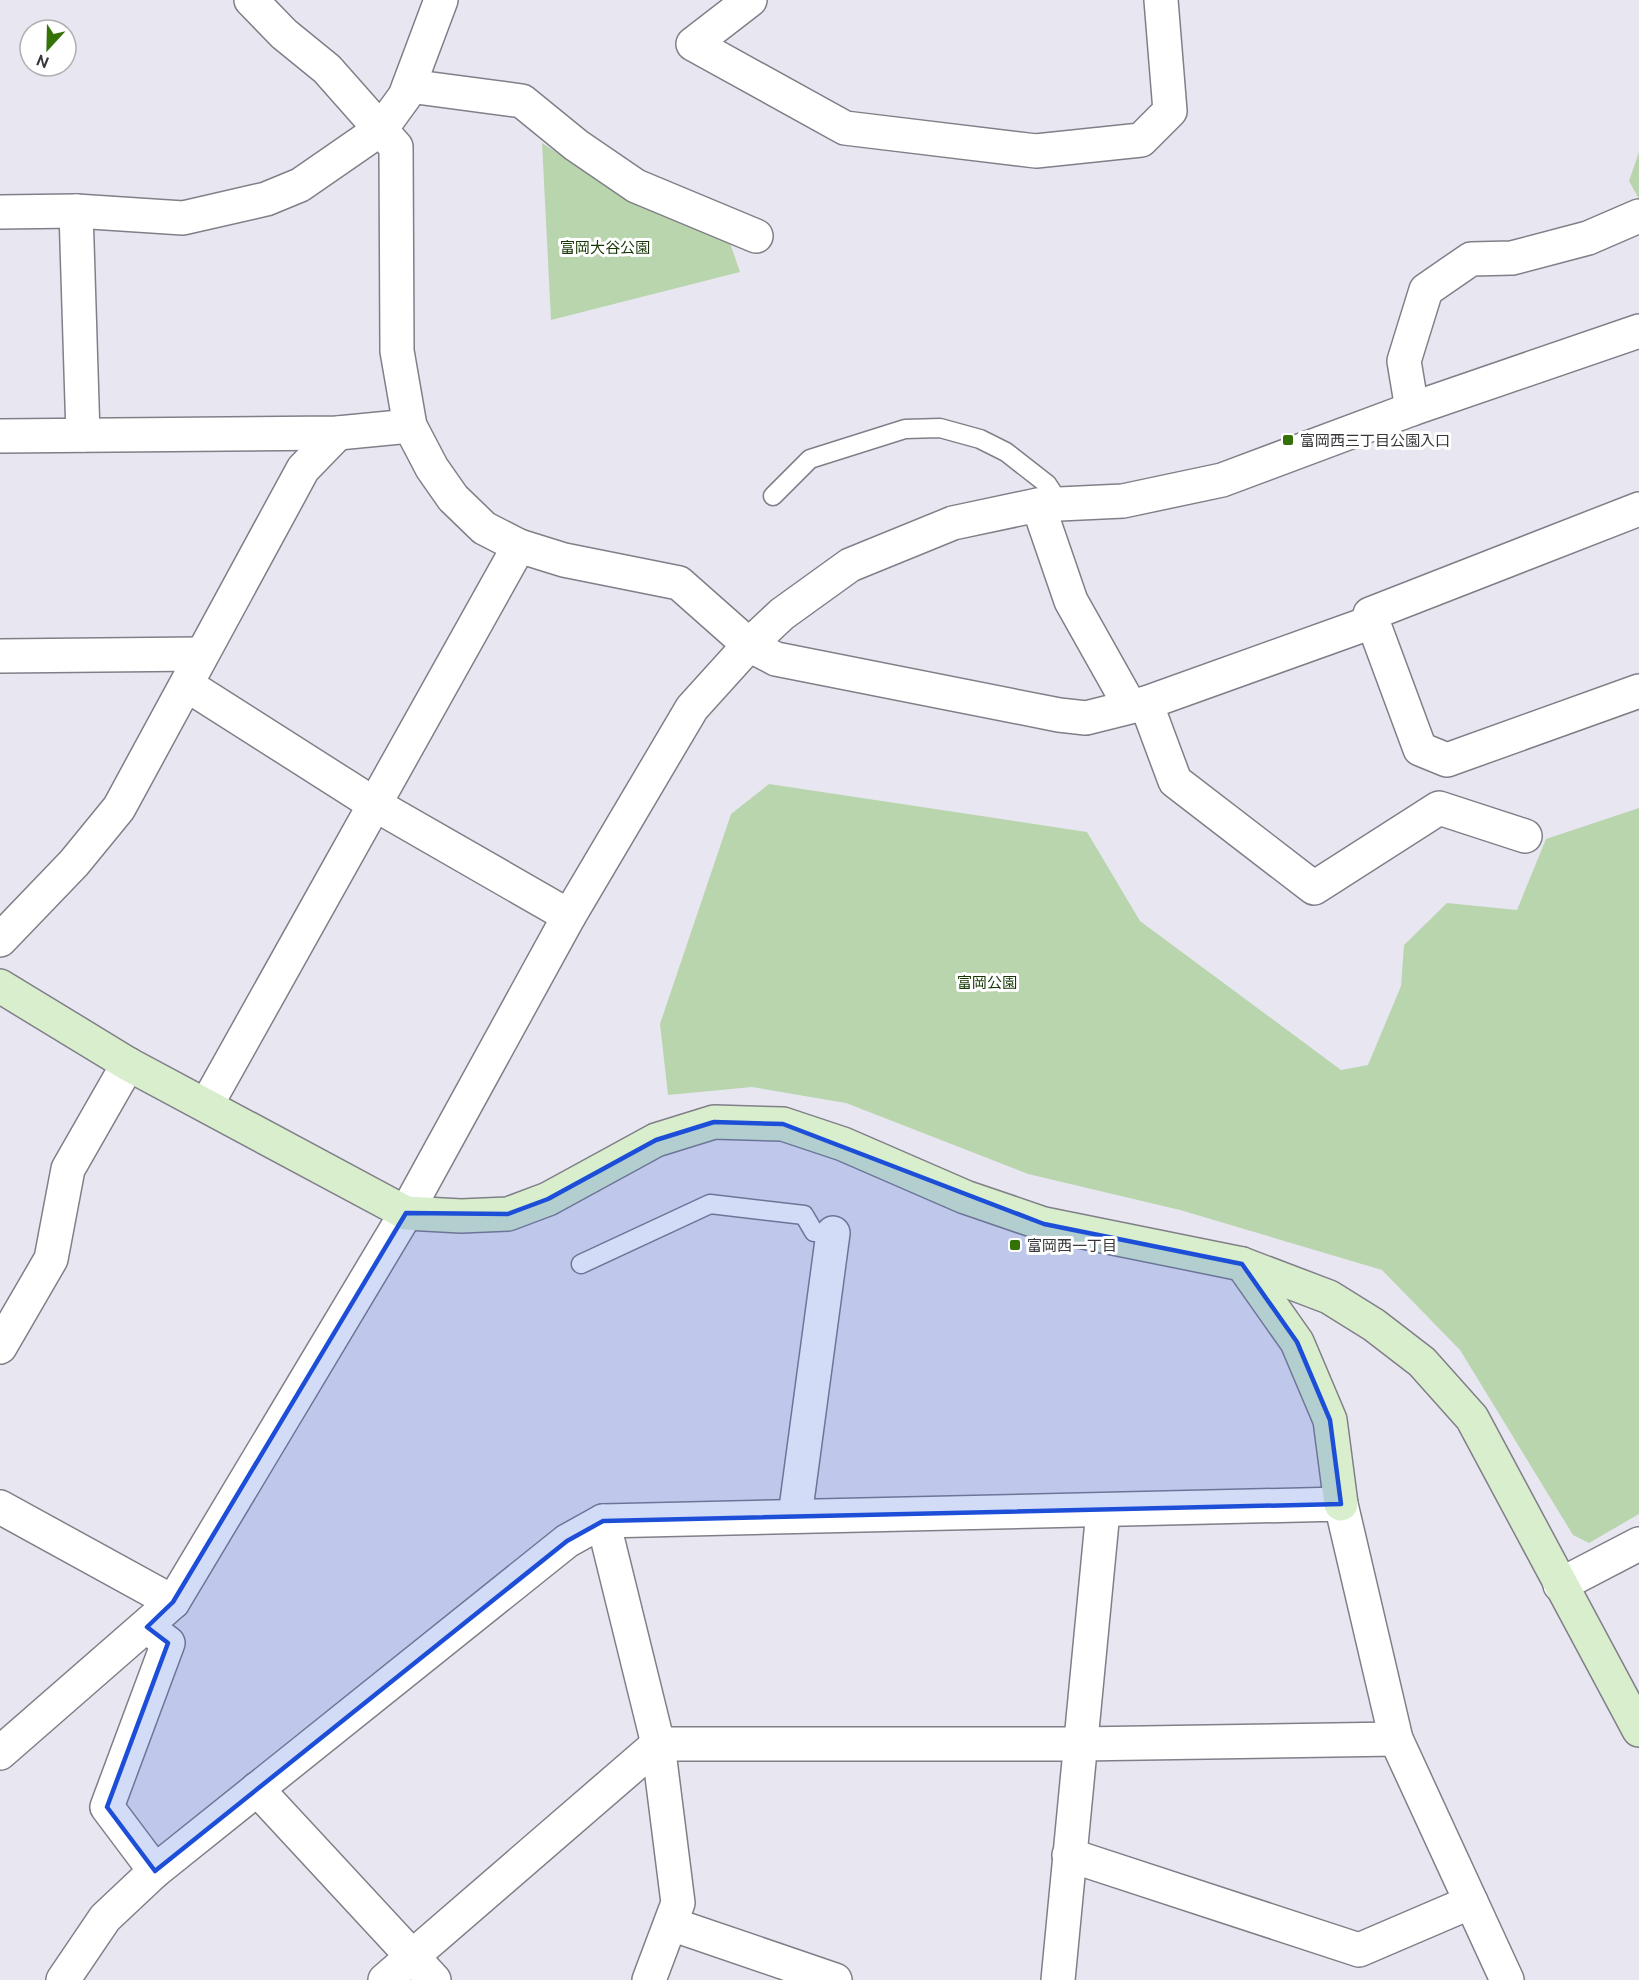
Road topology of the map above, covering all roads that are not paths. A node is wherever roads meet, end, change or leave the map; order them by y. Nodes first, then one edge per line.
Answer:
1 (251, 0) edge
2 (441, 0) edge
3 (750, 0) edge
4 (1161, 0) edge
5 (409, 86) junction
6 (381, 129) junction
7 (0, 212) edge
8 (76, 212) junction
9 (1639, 216) edge
10 (756, 236) dead end
11 (1639, 331) edge
12 (1412, 409) junction
13 (410, 426) junction
14 (338, 433) junction
15 (83, 435) junction
16 (0, 436) edge
17 (773, 496) dead end
18 (1049, 505) junction
19 (1639, 509) edge
20 (519, 546) junction
21 (1372, 622) junction
22 (749, 645) junction
23 (201, 654) junction
24 (0, 656) edge
25 (188, 685) junction
26 (1639, 691) edge
27 (1138, 705) junction
28 (374, 804) junction
29 (1525, 836) dead end
30 (570, 915) junction
31 (0, 940) edge
32 (0, 986) edge
33 (128, 1064) junction
34 (207, 1104) junction
35 (406, 1213) junction
36 (833, 1233) joint
37 (581, 1264) dead end
38 (1242, 1264) junction
39 (2, 1340) edge
40 (1341, 1504) junction
41 (0, 1507) edge
42 (1103, 1511) junction
43 (795, 1516) junction
44 (603, 1521) junction
45 (1639, 1544) edge
46 (1560, 1585) junction
47 (174, 1602) junction
48 (147, 1627) junction
49 (1639, 1730) edge
50 (1396, 1739) junction
51 (658, 1744) junction
52 (1080, 1744) junction
53 (0, 1753) edge
54 (257, 1790) junction
55 (1069, 1855) junction
56 (155, 1871) junction
57 (1471, 1902) junction
58 (671, 1924) junction
59 (410, 1956) junction
60 (63, 1980) edge
61 (385, 1980) edge
62 (434, 1980) edge
63 (648, 1980) edge
64 (835, 1980) edge
65 (1058, 1980) edge
66 (1507, 1980) edge

1 - 6 street
2 - 5 street
3 - 4 street
5 - 6 street
5 - 10 street
6 - 8 street
6 - 13 street
7 - 8 street
8 - 15 street
9 - 12 street
11 - 12 street
12 - 18 street
13 - 14 street
13 - 20 street
14 - 15 street
14 - 23 street
15 - 16 street
17 - 18 lane
18 - 22 street
18 - 27 street
19 - 21 street
20 - 22 street
20 - 28 street
21 - 26 street
21 - 27 street
22 - 27 street
22 - 30 street
23 - 24 street
23 - 25 street
25 - 28 street
25 - 31 street
27 - 29 street
28 - 30 street
28 - 34 street
30 - 35 street
32 - 33 street
33 - 34 street
33 - 39 street
34 - 35 street
35 - 38 street
35 - 47 street
36 - 37 lane
36 - 43 street
38 - 40 street
38 - 46 street
40 - 42 street
40 - 50 street
41 - 47 street
42 - 43 street
42 - 52 street
43 - 44 street
44 - 51 street
44 - 54 street
45 - 46 street
46 - 49 street
47 - 48 street
48 - 53 street
48 - 56 street
50 - 52 street
50 - 57 street
51 - 52 street
51 - 58 street
51 - 59 street
52 - 55 street
54 - 56 street
54 - 59 street
55 - 57 street
55 - 65 street
56 - 60 street
57 - 66 street
58 - 63 street
58 - 64 street
59 - 61 street
59 - 62 street

